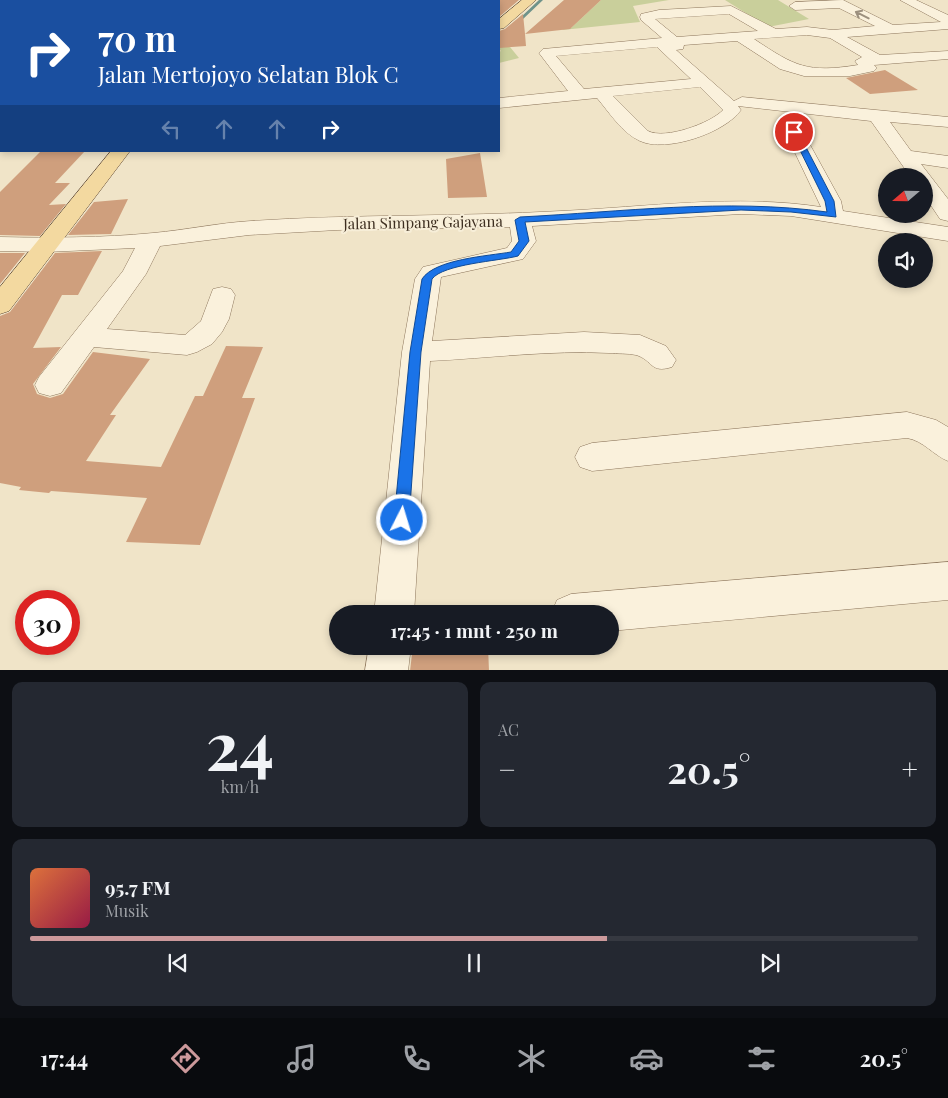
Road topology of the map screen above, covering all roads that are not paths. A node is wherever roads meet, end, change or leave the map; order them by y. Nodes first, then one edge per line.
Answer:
1 (530, 0) edge
2 (906, 0) edge
3 (918, 0) edge
4 (837, 2) edge
5 (795, 6) dead end
6 (948, 13) edge
7 (948, 22) edge
8 (500, 24) edge
9 (890, 29) junction
10 (826, 35) junction
11 (756, 37) junction
12 (668, 44) junction
13 (948, 55) edge
14 (878, 60) junction
15 (862, 61) junction
16 (705, 82) junction
17 (602, 94) junction
18 (581, 96) junction
19 (742, 102) dead end
20 (500, 103) edge
21 (876, 116) junction
22 (948, 122) edge
23 (794, 132) dead end
24 (120, 152) edge
25 (906, 156) junction
26 (948, 162) edge
27 (914, 168) edge
28 (933, 193) edge
29 (948, 214) edge
30 (833, 215) junction
31 (520, 220) junction
32 (948, 234) edge
33 (150, 240) junction
34 (0, 244) edge
35 (46, 245) junction
36 (222, 295) dead end
37 (0, 305) edge
38 (86, 337) junction
39 (416, 352) junction
40 (662, 360) dead end
41 (50, 385) dead end
42 (948, 447) edge
43 (592, 457) dead end
44 (948, 581) edge
45 (395, 605) edge
46 (619, 610) edge
47 (388, 655) edge
48 (386, 670) edge

1 - 8 main road
2 - 7 street
3 - 6 street
4 - 5 street
9 -> 4 street
7 - 9 street
9 - 10 street
10 - 11 street
10 - 14 street
10 - 15 street
11 - 12 street
11 - 12 street
11 - 15 street
12 - 16 street
12 - 18 street
13 - 14 street
14 - 15 street
16 - 17 street
16 - 17 street
17 - 18 street
18 - 20 street
19 - 21 street
21 - 22 street
21 - 25 street
23 - 30 street
24 - 35 main road
25 - 26 street
25 - 27 street
28 - 29 street
30 - 31 street, Jalan Simpang Gajayana
30 - 32 street, Jalan Simpang Gajayana
31 - 33 street, Jalan Simpang Gajayana
31 - 39 street
33 - 35 street, Jalan Simpang Gajayana
33 - 38 street
34 - 35 street, Jalan Simpang Gajayana
35 - 37 main road
36 - 38 street
38 - 41 street
39 - 40 street
39 - 45 street
42 - 43 street
44 - 46 street
47 - 48 street

